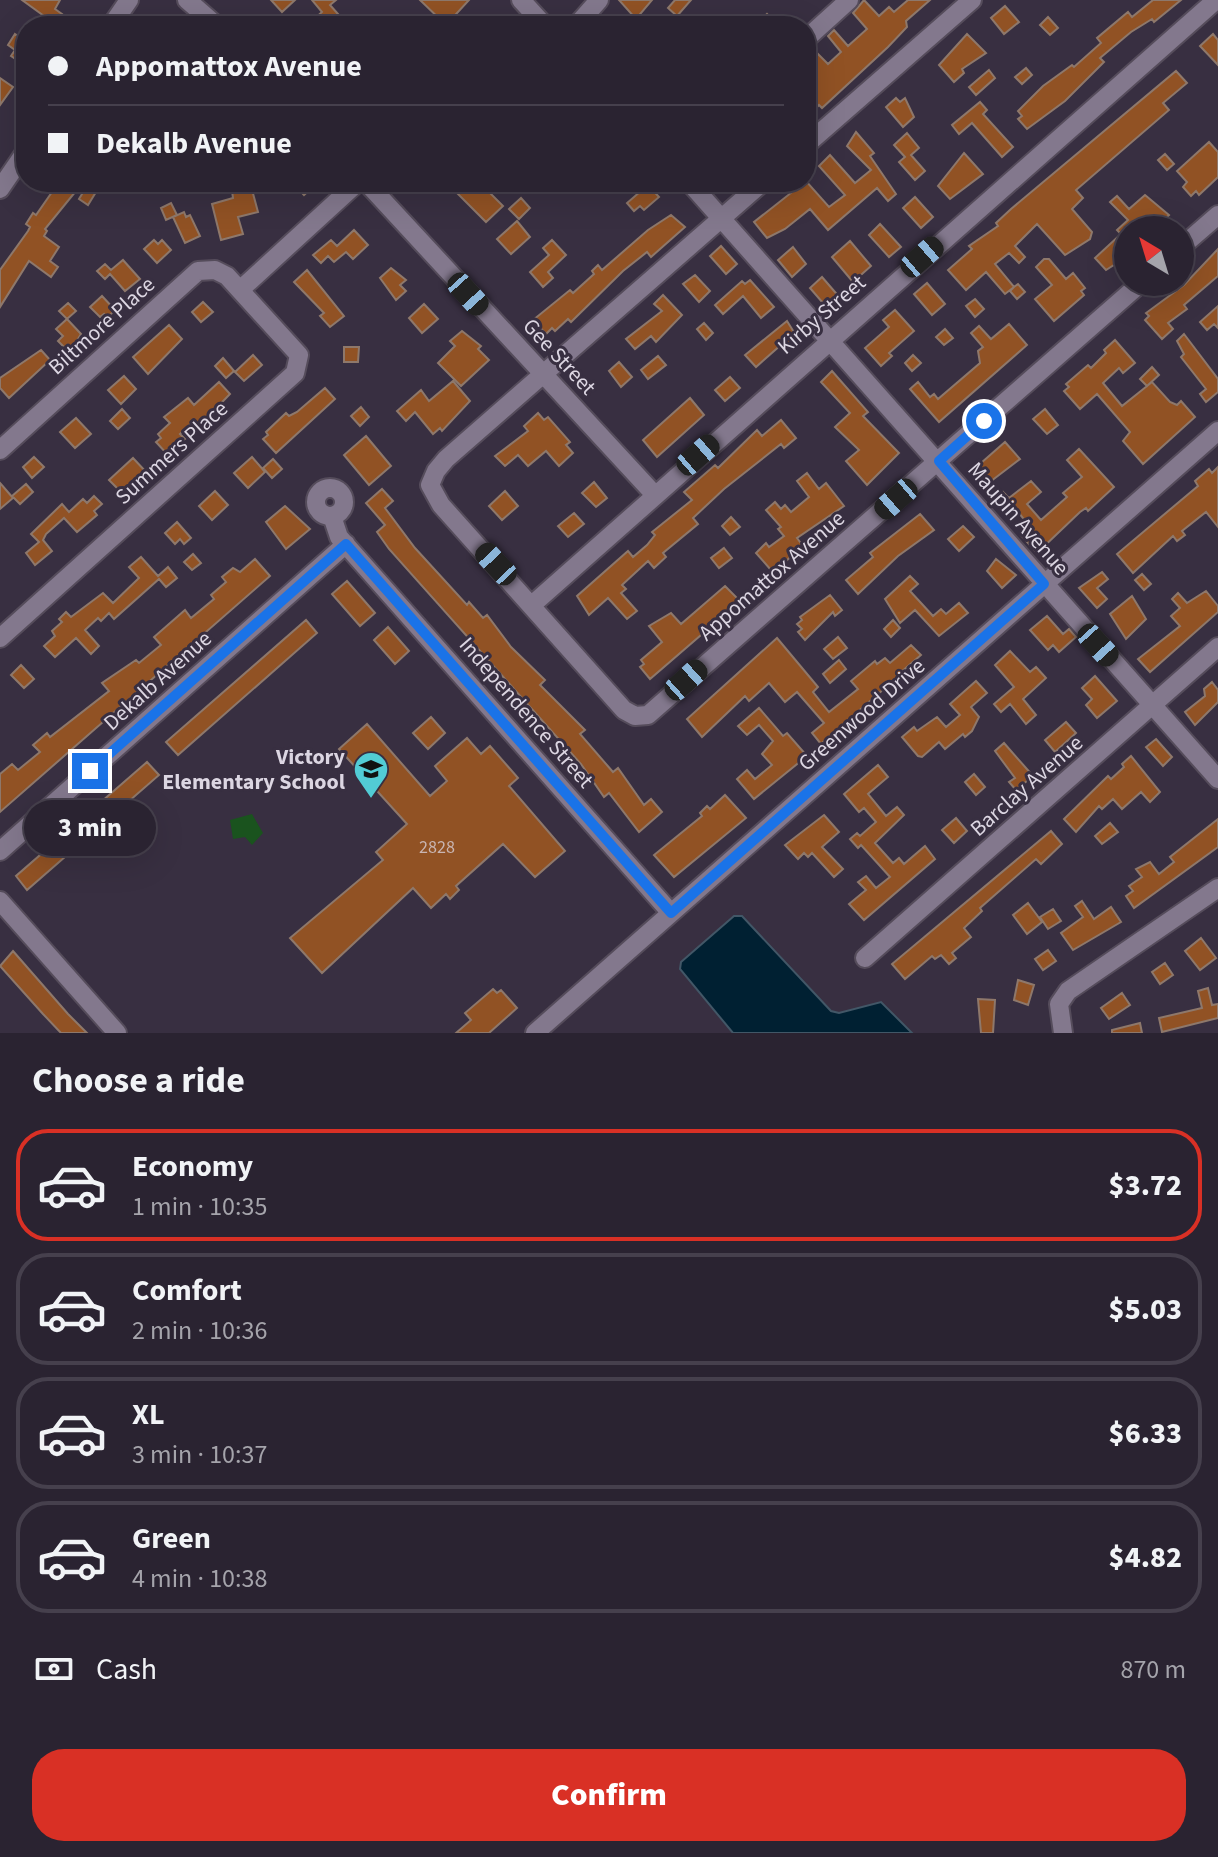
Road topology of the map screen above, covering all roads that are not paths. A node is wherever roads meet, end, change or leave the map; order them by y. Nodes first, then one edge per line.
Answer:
1 (187, 0) edge
2 (599, 0) edge
3 (849, 0) edge
4 (972, 0) edge
5 (1216, 0) edge
6 (205, 16) edge
7 (585, 16) edge
8 (816, 30) edge
9 (816, 136) edge
10 (16, 166) edge
11 (0, 189) edge
12 (347, 192) edge
13 (375, 192) edge
14 (699, 192) edge
15 (752, 192) edge
16 (1218, 215) edge
17 (723, 217) junction
18 (1194, 236) edge
19 (240, 290) junction
20 (1126, 296) edge
21 (830, 338) junction
22 (545, 374) junction
23 (1218, 431) edge
24 (0, 450) edge
25 (939, 461) junction
26 (654, 494) junction
27 (332, 516) dead end
28 (346, 544) junction
29 (1044, 584) junction
30 (533, 604) junction
31 (0, 638) edge
32 (1218, 647) edge
33 (1152, 705) junction
34 (1218, 779) edge
35 (0, 851) edge
36 (1218, 888) edge
37 (0, 901) edge
38 (671, 913) junction
39 (865, 958) dead end
40 (117, 1033) edge
41 (535, 1033) edge
42 (1063, 1033) edge

1 - 6 street
2 - 7 street
3 - 8 street
4 - 9 street
5 - 21 street, Kirby Street
10 - 11 street
12 - 19 street
13 - 22 street, Gee Street
14 - 17 street, Maupin Avenue
15 - 17 street
16 - 18 street
17 - 21 street, Maupin Avenue
17 - 22 street
19 - 24 street, Biltmore Place
19 - 31 street, Summers Place
20 - 25 street, Appomattox Avenue
21 - 25 street, Maupin Avenue
21 - 26 street, Kirby Street
22 - 26 street, Gee Street
22 - 30 street
23 - 29 street, Greenwood Drive
25 - 29 street, Maupin Avenue
25 - 30 street, Appomattox Avenue
26 - 30 street, Kirby Street
27 - 28 street, Independence Street
28 - 35 street, Dekalb Avenue
28 - 38 street, Independence Street
29 - 33 street, Maupin Avenue
29 - 38 street, Greenwood Drive
32 - 33 street, Barclay Avenue
33 - 34 street, Maupin Avenue
33 - 39 street, Barclay Avenue
36 - 42 street
37 - 40 street
38 - 41 street, Greenwood Drive

